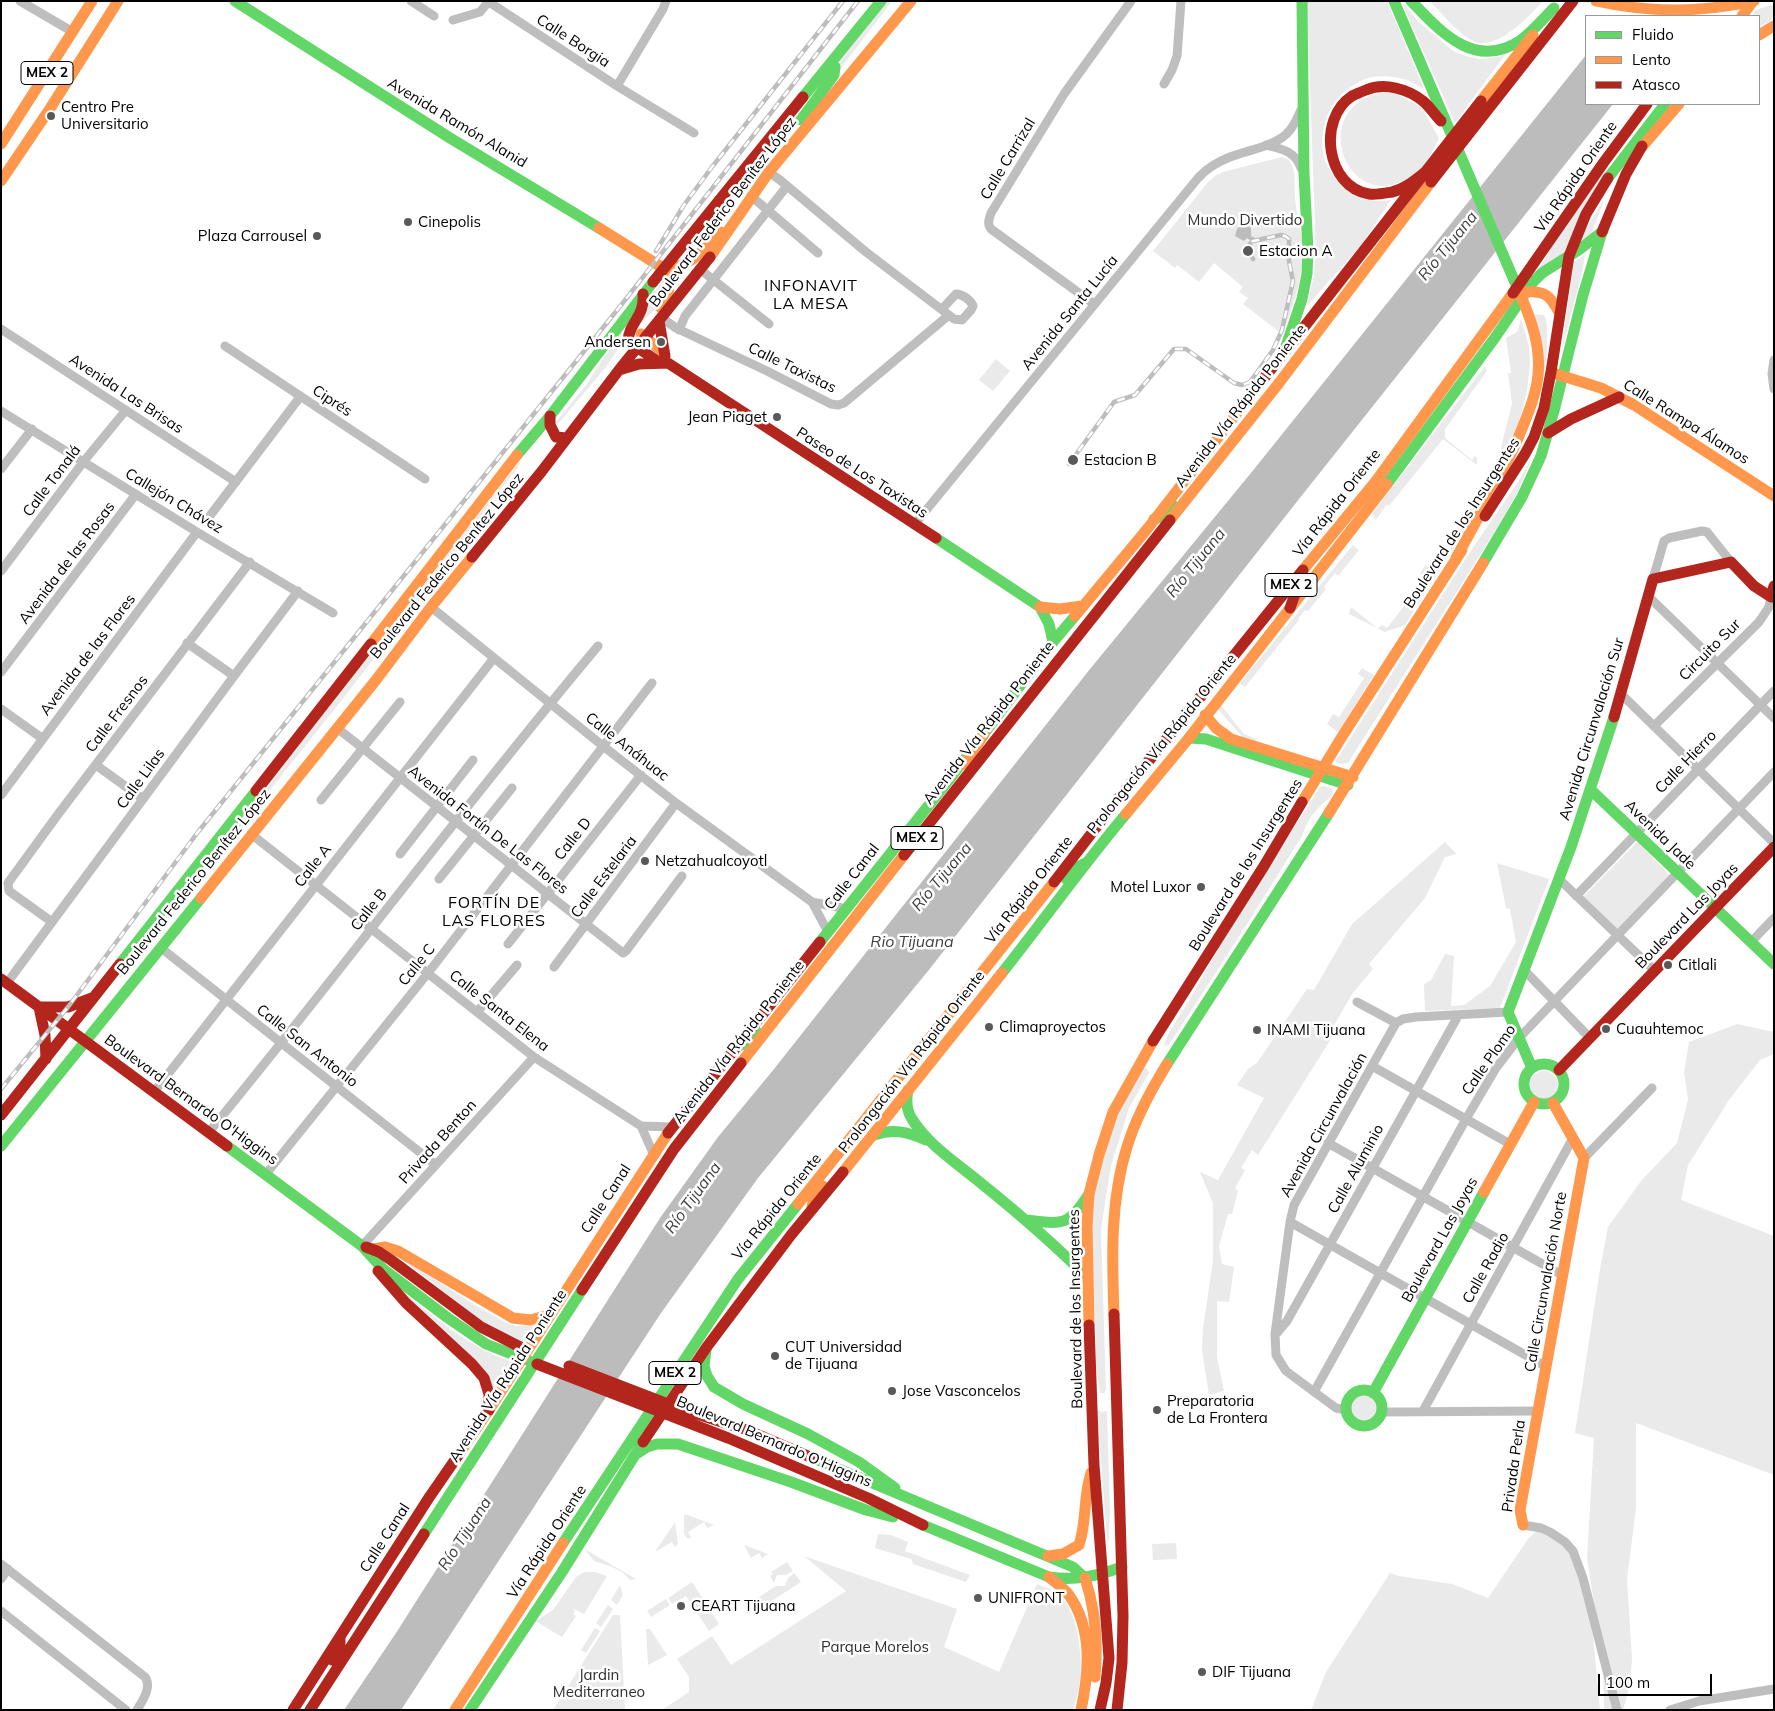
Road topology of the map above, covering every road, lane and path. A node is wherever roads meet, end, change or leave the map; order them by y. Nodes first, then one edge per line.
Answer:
1 (20, 1) edge
2 (92, 1) edge
3 (118, 1) edge
4 (235, 1) edge
5 (666, 1) edge
6 (881, 1) edge
7 (911, 1) edge
8 (1131, 1) edge
9 (1181, 1) edge
10 (1302, 1) edge
11 (1394, 1) edge
12 (1411, 1) edge
13 (1573, 1) edge
14 (1596, 1) edge
15 (1646, 1) edge
16 (1697, 1) edge
17 (1723, 1) edge
18 (1745, 1) edge
19 (1754, 1) edge
20 (489, 2) edge
21 (418, 3) edge
22 (1556, 5) edge
23 (1713, 15) edge
24 (1734, 15) edge
25 (1743, 15) edge
26 (434, 16) dead end
27 (453, 20) dead end
28 (1774, 26) edge
29 (73, 32) junction
30 (1760, 34) edge
31 (831, 63) junction
32 (1164, 84) dead end
33 (617, 86) junction
34 (1304, 105) junction
35 (1646, 105) edge
36 (1664, 105) edge
37 (1673, 105) edge
38 (1678, 105) edge
39 (694, 133) dead end
40 (1451, 134) junction
41 (1, 144) edge
42 (1266, 145) junction
43 (1640, 148) junction
44 (772, 168) junction
45 (1428, 170) junction
46 (1304, 174) junction
47 (1, 181) edge
48 (787, 186) junction
49 (752, 196) junction
50 (767, 212) junction
51 (737, 216) junction
52 (1603, 231) junction
53 (818, 253) dead end
54 (1569, 256) junction
55 (663, 268) junction
56 (701, 270) junction
57 (714, 280) junction
58 (1526, 292) junction
59 (643, 293) junction
60 (1094, 304) junction
61 (1559, 312) junction
62 (660, 319) junction
63 (769, 324) dead end
64 (1, 329) edge
65 (679, 330) junction
66 (643, 336) junction
67 (225, 346) dead end
68 (635, 346) junction
69 (1284, 352) junction
70 (663, 359) junction
71 (1774, 360) edge
72 (619, 370) junction
73 (1551, 372) junction
74 (1563, 376) junction
75 (1774, 389) edge
76 (300, 397) junction
77 (1619, 397) junction
78 (597, 399) junction
79 (126, 410) junction
80 (1, 411) edge
81 (550, 416) junction
82 (32, 429) junction
83 (1548, 433) junction
84 (568, 438) junction
85 (1232, 443) junction
86 (84, 461) junction
87 (1, 470) edge
88 (425, 479) dead end
89 (1376, 481) junction
90 (236, 482) junction
91 (136, 494) junction
92 (1774, 496) edge
93 (1154, 519) junction
94 (206, 521) dead end
95 (914, 525) junction
96 (197, 532) junction
97 (1456, 558) junction
98 (250, 562) junction
99 (1731, 562) junction
100 (1, 571) edge
101 (1653, 580) junction
102 (298, 591) junction
103 (1773, 594) edge
104 (1648, 596) junction
105 (1082, 606) junction
106 (430, 607) junction
107 (1040, 607) junction
108 (1290, 608) junction
109 (333, 613) dead end
110 (1053, 642) junction
111 (187, 643) junction
112 (598, 646) dead end
113 (494, 658) junction
114 (1718, 664) junction
115 (1, 672) edge
116 (234, 676) junction
117 (652, 683) dead end
118 (1774, 691) edge
119 (1621, 694) junction
120 (400, 702) dead end
121 (550, 704) junction
122 (1760, 705) junction
123 (1, 709) edge
124 (1206, 715) junction
125 (1774, 718) edge
126 (1654, 726) junction
127 (337, 728) junction
128 (984, 734) junction
129 (1188, 738) junction
130 (43, 739) junction
131 (603, 746) junction
132 (363, 748) junction
133 (473, 760) dead end
134 (96, 765) junction
135 (1698, 769) junction
136 (1322, 772) junction
137 (1774, 772) edge
138 (641, 775) junction
139 (400, 777) junction
140 (1350, 781) junction
141 (512, 788) dead end
142 (1591, 790) junction
143 (1, 794) edge
144 (143, 799) junction
145 (321, 800) dead end
146 (676, 803) junction
147 (437, 806) junction
148 (1739, 809) junction
149 (456, 822) junction
150 (924, 830) junction
151 (251, 834) junction
152 (1636, 834) junction
153 (475, 836) junction
154 (1774, 843) edge
155 (1774, 847) edge
156 (400, 854) dead end
157 (1086, 863) junction
158 (513, 866) junction
159 (1678, 872) junction
160 (682, 876) dead end
161 (439, 879) dead end
162 (1559, 879) junction
163 (316, 885) junction
164 (548, 894) junction
165 (1576, 896) junction
166 (812, 902) junction
167 (1715, 908) junction
168 (847, 909) junction
169 (1774, 918) edge
170 (52, 922) junction
171 (586, 925) junction
172 (371, 929) junction
173 (847, 930) junction
174 (828, 932) junction
175 (1618, 935) junction
176 (1751, 942) junction
177 (508, 944) dead end
178 (162, 948) junction
179 (996, 956) junction
180 (1774, 964) edge
181 (517, 965) dead end
182 (554, 966) dead end
183 (1524, 970) junction
184 (1655, 971) junction
185 (428, 974) junction
186 (4, 981) edge
187 (93, 997) junction
188 (226, 1000) junction
189 (1554, 1001) junction
190 (1357, 1002) dead end
191 (39, 1008) junction
192 (477, 1012) junction
193 (1508, 1012) junction
194 (1458, 1016) junction
195 (1396, 1023) junction
196 (69, 1029) junction
197 (1519, 1038) junction
198 (1590, 1038) junction
199 (86, 1042) junction
200 (282, 1044) junction
201 (734, 1048) junction
202 (918, 1054) junction
203 (534, 1057) junction
204 (46, 1058) junction
205 (1372, 1066) junction
206 (1532, 1068) junction
207 (1559, 1070) junction
208 (338, 1086) junction
209 (1652, 1088) dead end
210 (908, 1090) junction
211 (1416, 1091) junction
212 (154, 1092) junction
213 (1534, 1102) junction
214 (1553, 1103) junction
215 (1, 1115) edge
216 (1466, 1119) junction
217 (641, 1126) junction
218 (672, 1127) junction
219 (209, 1132) junction
220 (874, 1134) junction
221 (1573, 1138) junction
222 (931, 1142) junction
223 (1328, 1143) junction
224 (1510, 1144) junction
225 (1, 1146) edge
226 (653, 1154) junction
227 (1584, 1158) junction
228 (436, 1165) junction
229 (1373, 1168) junction
230 (266, 1174) junction
231 (1090, 1194) junction
232 (1422, 1196) junction
233 (812, 1209) junction
234 (1026, 1220) junction
235 (1290, 1222) junction
236 (1468, 1222) junction
237 (1330, 1245) junction
238 (1513, 1248) junction
239 (368, 1250) junction
240 (1380, 1273) junction
241 (1562, 1276) junction
242 (1088, 1277) junction
243 (1425, 1298) junction
244 (549, 1315) junction
245 (1471, 1324) junction
246 (1276, 1334) junction
247 (706, 1348) junction
248 (1090, 1355) junction
249 (1545, 1366) junction
250 (1314, 1392) junction
251 (1373, 1392) junction
252 (1107, 1401) junction
253 (489, 1410) junction
254 (1346, 1410) junction
255 (1423, 1411) junction
256 (1537, 1411) junction
257 (676, 1412) junction
258 (1381, 1412) junction
259 (631, 1460) junction
260 (1094, 1465) junction
261 (909, 1499) junction
262 (908, 1519) junction
263 (1523, 1525) joint
264 (1048, 1556) junction
265 (5, 1567) edge
266 (1122, 1568) junction
267 (1103, 1575) junction
268 (1049, 1577) junction
269 (1085, 1578) junction
270 (1, 1579) edge
271 (1, 1611) edge
272 (340, 1637) junction
273 (1774, 1689) edge
274 (126, 1710) edge
275 (137, 1710) edge
276 (293, 1710) edge
277 (302, 1710) edge
278 (310, 1710) edge
279 (455, 1710) edge
280 (470, 1710) edge
281 (1081, 1710) edge
282 (1090, 1710) edge
283 (1100, 1710) edge
284 (1117, 1710) edge
285 (1618, 1710) edge
286 (1670, 1710) edge

1 - 29 street
2 - 29 main road, MEX 2
3 - 47 main road, MEX 2
4 - 55 main road, Avenida Ramón Alanid
5 - 33 street
6 - 31 main road, Boulevard Federico Benítez López
7 - 44 main road, Boulevard Federico Benítez López
8 - 60 street, Calle Carrizal
9 - 32 street
10 - 34 main road
11 - 40 main road
12 - 22 main road
13 - 85 main road, Avenida Vía Rápida Poniente / MEX 2
14 - 19 main road
15 - 16 main road
17 - 23 main road
18 - 24 main road
19 - 25 main road
20 - 27 street
20 - 33 street, Calle Borgia
21 - 26 street
22 - 45 main road, Avenida Vía Rápida Poniente
28 - 30 main road
29 - 41 main road, MEX 2
31 - 44 main road
31 - 55 main road, Boulevard Federico Benítez López
33 - 39 street, Calle Borgia
34 - 42 street, Avenida Santa Lucía
34 - 46 main road
35 - 89 main road, Vía Rápida Oriente / MEX 2
36 - 54 main road, Boulevard de los Insurgentes
37 - 43 main road, Boulevard de los Insurgentes
38 - 43 main road
40 - 45 main road
40 - 97 main road
42 - 46 street
42 - 60 street, Avenida Santa Lucía
43 - 52 main road, Boulevard de los Insurgentes
44 - 48 street
44 - 49 main road, Boulevard Federico Benítez López
45 - 69 main road, Avenida Vía Rápida Poniente
46 - 69 main road
48 - 50 street
48 - 65 street, Calle Taxistas
49 - 50 street
49 - 51 main road, Boulevard Federico Benítez López
50 - 53 street
50 - 57 street
51 - 55 main road
51 - 56 main road, Boulevard Federico Benítez López
52 - 54 main road, Prolongación Vía Rápida Oriente
52 - 74 main road, Boulevard de los Insurgentes
54 - 58 main road, Prolongación Vía Rápida Oriente
54 - 61 main road, Boulevard de los Insurgentes
55 - 59 main road, Boulevard Federico Benítez López
55 - 66 main road
56 - 57 street
56 - 62 main road, Boulevard Federico Benítez López
57 - 63 street
57 - 65 street
58 - 61 main road
58 - 108 main road, Prolongación Vía Rápida Oriente
59 - 68 main road
59 - 81 main road, Boulevard Federico Benítez López
60 - 95 street, Avenida Santa Lucía
61 - 73 main road, Boulevard de los Insurgentes
62 - 65 street, Calle Taxistas
62 - 66 main road, Boulevard Federico Benítez López
62 - 70 main road
64 - 79 street, Avenida Las Brisas
66 - 68 main road, Boulevard Federico Benítez López
66 - 70 main road
67 - 76 street, Ciprés
68 - 70 main road
68 - 72 main road, Boulevard Federico Benítez López
68 - 78 main road
69 - 93 main road, Avenida Vía Rápida Poniente
70 - 72 main road
70 - 95 main road, Paseo de Los Taxistas
71 - 75 street
72 - 78 main road, Boulevard Federico Benítez López
73 - 74 main road, Calle Rampa Álamos
73 - 97 main road, Boulevard de los Insurgentes
74 - 77 main road, Calle Rampa Álamos
74 - 83 main road, Boulevard de los Insurgentes
76 - 88 street, Ciprés
76 - 90 street
77 - 83 main road
77 - 92 main road, Calle Rampa Álamos
78 - 84 main road, Boulevard Federico Benítez López
79 - 86 street, Calle Tonalá
79 - 90 street, Avenida Las Brisas
80 - 82 street, Callejón Chávez
81 - 84 main road
81 - 187 main road, Boulevard Federico Benítez López
82 - 86 street, Callejón Chávez
82 - 87 street
83 - 140 main road, Boulevard de los Insurgentes
84 - 106 main road, Boulevard Federico Benítez López
85 - 93 main road
85 - 150 main road, Avenida Vía Rápida Poniente / MEX 2
86 - 91 street, Callejón Chávez
86 - 100 street, Calle Tonalá
89 - 108 main road
89 - 179 main road, Vía Rápida Oriente / MEX 2
90 - 94 street
91 - 96 street, Callejón Chávez
91 - 115 street, Avenida de las Rosas
93 - 105 main road, Avenida Vía Rápida Poniente
95 - 107 main road, Paseo de Los Taxistas
96 - 98 street, Callejón Chávez
96 - 130 street, Avenida de las Flores
97 - 136 main road, Boulevard de los Insurgentes
98 - 102 street, Callejón Chávez
98 - 111 street, Calle Fresnos
99 - 101 main road
99 - 101 street
99 - 103 main road
101 - 104 main road, Avenida Circunvalación Sur
102 - 109 street, Callejón Chávez
102 - 116 street, Calle Lilas
103 - 114 street, Circuito Sur
104 - 114 street
104 - 119 main road, Avenida Circunvalación Sur
105 - 107 main road, Paseo de Los Taxistas
105 - 110 main road, Avenida Vía Rápida Poniente
106 - 113 street, Calle Anáhuac
106 - 127 main road, Boulevard Federico Benítez López
107 - 110 main road
108 - 124 main road, Prolongación Vía Rápida Oriente
110 - 128 main road, Avenida Vía Rápida Poniente
111 - 116 street
111 - 134 street, Calle Fresnos
112 - 121 street, Calle B
113 - 121 street, Calle Anáhuac
113 - 139 street, Calle A
114 - 122 street
114 - 126 street, Circuito Sur
116 - 144 street, Calle Lilas
117 - 131 street, Calle C
118 - 122 street, Calle Hierro
119 - 126 street
119 - 142 main road, Avenida Circunvalación Sur
120 - 132 street
121 - 131 street, Calle Anáhuac
121 - 149 street, Calle B
122 - 125 street
122 - 135 street, Calle Hierro
123 - 130 street
124 - 129 main road, Prolongación Vía Rápida Oriente
124 - 136 main road
126 - 135 street
127 - 132 street, Avenida Fortín De Las Flores
127 - 151 main road, Boulevard Federico Benítez López
128 - 150 main road
128 - 168 main road, Calle Canal
129 - 136 main road
129 - 157 main road, Prolongación Vía Rápida Oriente
130 - 143 street, Avenida de las Flores
131 - 138 street, Calle Anáhuac
131 - 158 street, Calle C
132 - 139 street, Avenida Fortín De Las Flores
132 - 145 street
133 - 147 street
134 - 144 street
134 - 170 street, Calle Fresnos
135 - 148 street
135 - 152 street, Calle Hierro
136 - 140 main road
136 - 231 main road, Boulevard de los Insurgentes
137 - 148 street, Calle Plomo
138 - 146 street, Calle Anáhuac
138 - 164 street, Calle D
139 - 147 street, Avenida Fortín De Las Flores
139 - 163 street, Calle A
140 - 252 main road, Boulevard de los Insurgentes
141 - 153 street
142 - 152 main road, Avenida Jade
142 - 162 main road, Avenida Circunvalación Sur
144 - 170 street, Calle Lilas
146 - 166 street, Calle Anáhuac
146 - 171 street, Calle Estelaria
147 - 149 street, Avenida Fortín De Las Flores
147 - 156 street
148 - 154 street
148 - 159 street, Calle Plomo
149 - 153 street, Avenida Fortín De Las Flores
149 - 172 street, Calle B
150 - 173 main road, Avenida Vía Rápida Poniente / MEX 2
151 - 163 street, Calle Santa Elena
151 - 178 main road, Boulevard Federico Benítez López
152 - 159 main road, Avenida Jade
152 - 165 street, Calle Hierro
153 - 158 street, Avenida Fortín De Las Flores
153 - 161 street
155 - 167 main road, Boulevard Las Joyas
157 - 179 main road
157 - 210 main road, Prolongación Vía Rápida Oriente
158 - 164 street, Avenida Fortín De Las Flores
158 - 185 street, Calle C
159 - 167 main road, Avenida Jade
159 - 175 street, Calle Plomo
160 - 171 street, Avenida Fortín De Las Flores
162 - 165 street
162 - 183 main road, Avenida Circunvalación Sur
163 - 172 street, Calle Santa Elena
163 - 188 street, Calle A
164 - 171 street, Avenida Fortín De Las Flores
164 - 177 street, Calle D
165 - 175 street
166 - 168 street, Calle Anáhuac
166 - 174 street, Calle Anáhuac
167 - 176 main road, Avenida Jade
167 - 184 main road, Boulevard Las Joyas
168 - 174 main road, Calle Canal
169 - 176 street
170 - 186 street, Calle Lilas
171 - 182 street, Calle Estelaria
172 - 185 street, Calle Santa Elena
172 - 200 street, Calle B
173 - 201 main road
173 - 278 main road, Avenida Vía Rápida Poniente / MEX 2
174 - 201 main road, Calle Canal
175 - 184 street
175 - 189 street, Calle Plomo
176 - 180 main road, Avenida Jade
178 - 188 street, Calle San Antonio
178 - 199 main road, Boulevard Federico Benítez López
179 - 202 main road, Vía Rápida Oriente / MEX 2
181 - 192 street
183 - 189 street
183 - 193 main road, Avenida Circunvalación Sur
184 - 198 main road, Boulevard Las Joyas
185 - 192 street, Calle Santa Elena
185 - 208 street, Calle C
186 - 191 main road, Boulevard Bernardo O'Higgins
187 - 191 main road
187 - 196 main road, Boulevard Federico Benítez López
188 - 200 street, Calle San Antonio
188 - 212 street, Calle A
189 - 197 street, Calle Plomo
189 - 198 street
190 - 195 street
191 - 196 main road, Boulevard Bernardo O'Higgins
191 - 204 main road
192 - 203 street, Calle Santa Elena
193 - 194 street
193 - 197 main road
194 - 195 street
194 - 211 street, Calle Aluminio
195 - 205 street, Avenida Circunvalación
196 - 199 main road, Boulevard Bernardo O'Higgins
196 - 204 main road, Boulevard Federico Benítez López
197 - 206 main road
197 - 216 street, Calle Plomo
198 - 207 main road, Boulevard Las Joyas
199 - 212 main road, Boulevard Bernardo O'Higgins
199 - 225 main road, Boulevard Federico Benítez López
200 - 208 street, Calle San Antonio
200 - 219 street, Calle B
201 - 218 main road, Calle Canal
202 - 233 main road
202 - 279 main road, Vía Rápida Oriente / MEX 2
203 - 217 street, Calle Santa Elena
203 - 228 street, Privada Benton
204 - 215 main road, Boulevard Federico Benítez López
205 - 211 street
205 - 223 street, Avenida Circunvalación
206 - 207 main road
206 - 213 main road
207 - 214 main road
208 - 228 street, Calle San Antonio
208 - 230 street, Calle C
209 - 227 street
210 - 220 main road, Prolongación Vía Rápida Oriente
210 - 222 main road
211 - 216 street
211 - 229 street, Calle Aluminio
212 - 219 main road, Boulevard Bernardo O'Higgins
213 - 214 main road
213 - 224 main road, Boulevard Las Joyas
214 - 221 main road
216 - 224 street
216 - 232 street, Calle Plomo
217 - 218 street
217 - 226 street
218 - 226 main road, Calle Canal
219 - 230 main road, Boulevard Bernardo O'Higgins
220 - 222 main road
220 - 233 main road, Prolongación Vía Rápida Oriente
221 - 227 main road
221 - 238 street, Calle Radio
222 - 234 main road
223 - 229 street
223 - 235 street, Avenida Circunvalación
224 - 236 main road, Boulevard Las Joyas
226 - 244 main road, Calle Canal
227 - 241 main road, Calle Circunvalación Norte
228 - 239 street, Privada Benton
229 - 232 street
229 - 237 street, Calle Aluminio
230 - 239 main road, Boulevard Bernardo O'Higgins
231 - 234 main road
231 - 242 main road, Boulevard de los Insurgentes
232 - 236 street
232 - 240 street, Calle Plomo
233 - 247 main road, Prolongación Vía Rápida Oriente
234 - 242 main road
235 - 237 street
235 - 246 street, Avenida Circunvalación
236 - 238 street
236 - 243 main road, Boulevard Las Joyas
237 - 240 street
237 - 246 street, Calle Aluminio
238 - 241 street
238 - 245 street, Calle Radio
239 - 244 main road
239 - 253 main road
239 - 257 main road, Boulevard Bernardo O'Higgins
240 - 243 street
240 - 250 street, Calle Plomo
241 - 249 main road, Calle Circunvalación Norte
242 - 248 main road, Boulevard de los Insurgentes
243 - 245 street
243 - 251 main road, Boulevard Las Joyas
244 - 253 main road, Calle Canal
245 - 249 street
245 - 255 street, Calle Radio
246 - 250 street, Avenida Circunvalación
247 - 259 main road, Prolongación Vía Rápida Oriente
247 - 261 main road
248 - 252 main road
248 - 260 main road, Boulevard de los Insurgentes
249 - 256 main road, Calle Circunvalación Norte
250 - 254 street, Avenida Circunvalación
251 - 254 main road
251 - 258 main road
252 - 266 main road, Boulevard de los Insurgentes
253 - 272 main road, Calle Canal
254 - 258 main road
255 - 256 street
255 - 258 street
256 - 263 main road, Privada Perla
257 - 261 main road, Boulevard Bernardo O'Higgins
257 - 262 main road, Boulevard Bernardo O'Higgins
259 - 262 main road
259 - 280 main road, Prolongación Vía Rápida Oriente
260 - 264 main road
260 - 267 main road, Boulevard de los Insurgentes
261 - 264 main road, Boulevard Bernardo O'Higgins
262 - 268 main road, Boulevard Bernardo O'Higgins
263 - 285 street
264 - 269 main road, Boulevard Bernardo O'Higgins
265 - 270 street
265 - 275 street
266 - 267 main road, Boulevard Bernardo O'Higgins
266 - 284 main road, Boulevard de los Insurgentes
267 - 269 main road, Boulevard Bernardo O'Higgins
267 - 283 main road, Boulevard de los Insurgentes
268 - 269 main road, Boulevard Bernardo O'Higgins
268 - 281 main road
269 - 282 main road
271 - 274 street
272 - 276 main road, Calle Canal
272 - 277 main road
273 - 286 street

